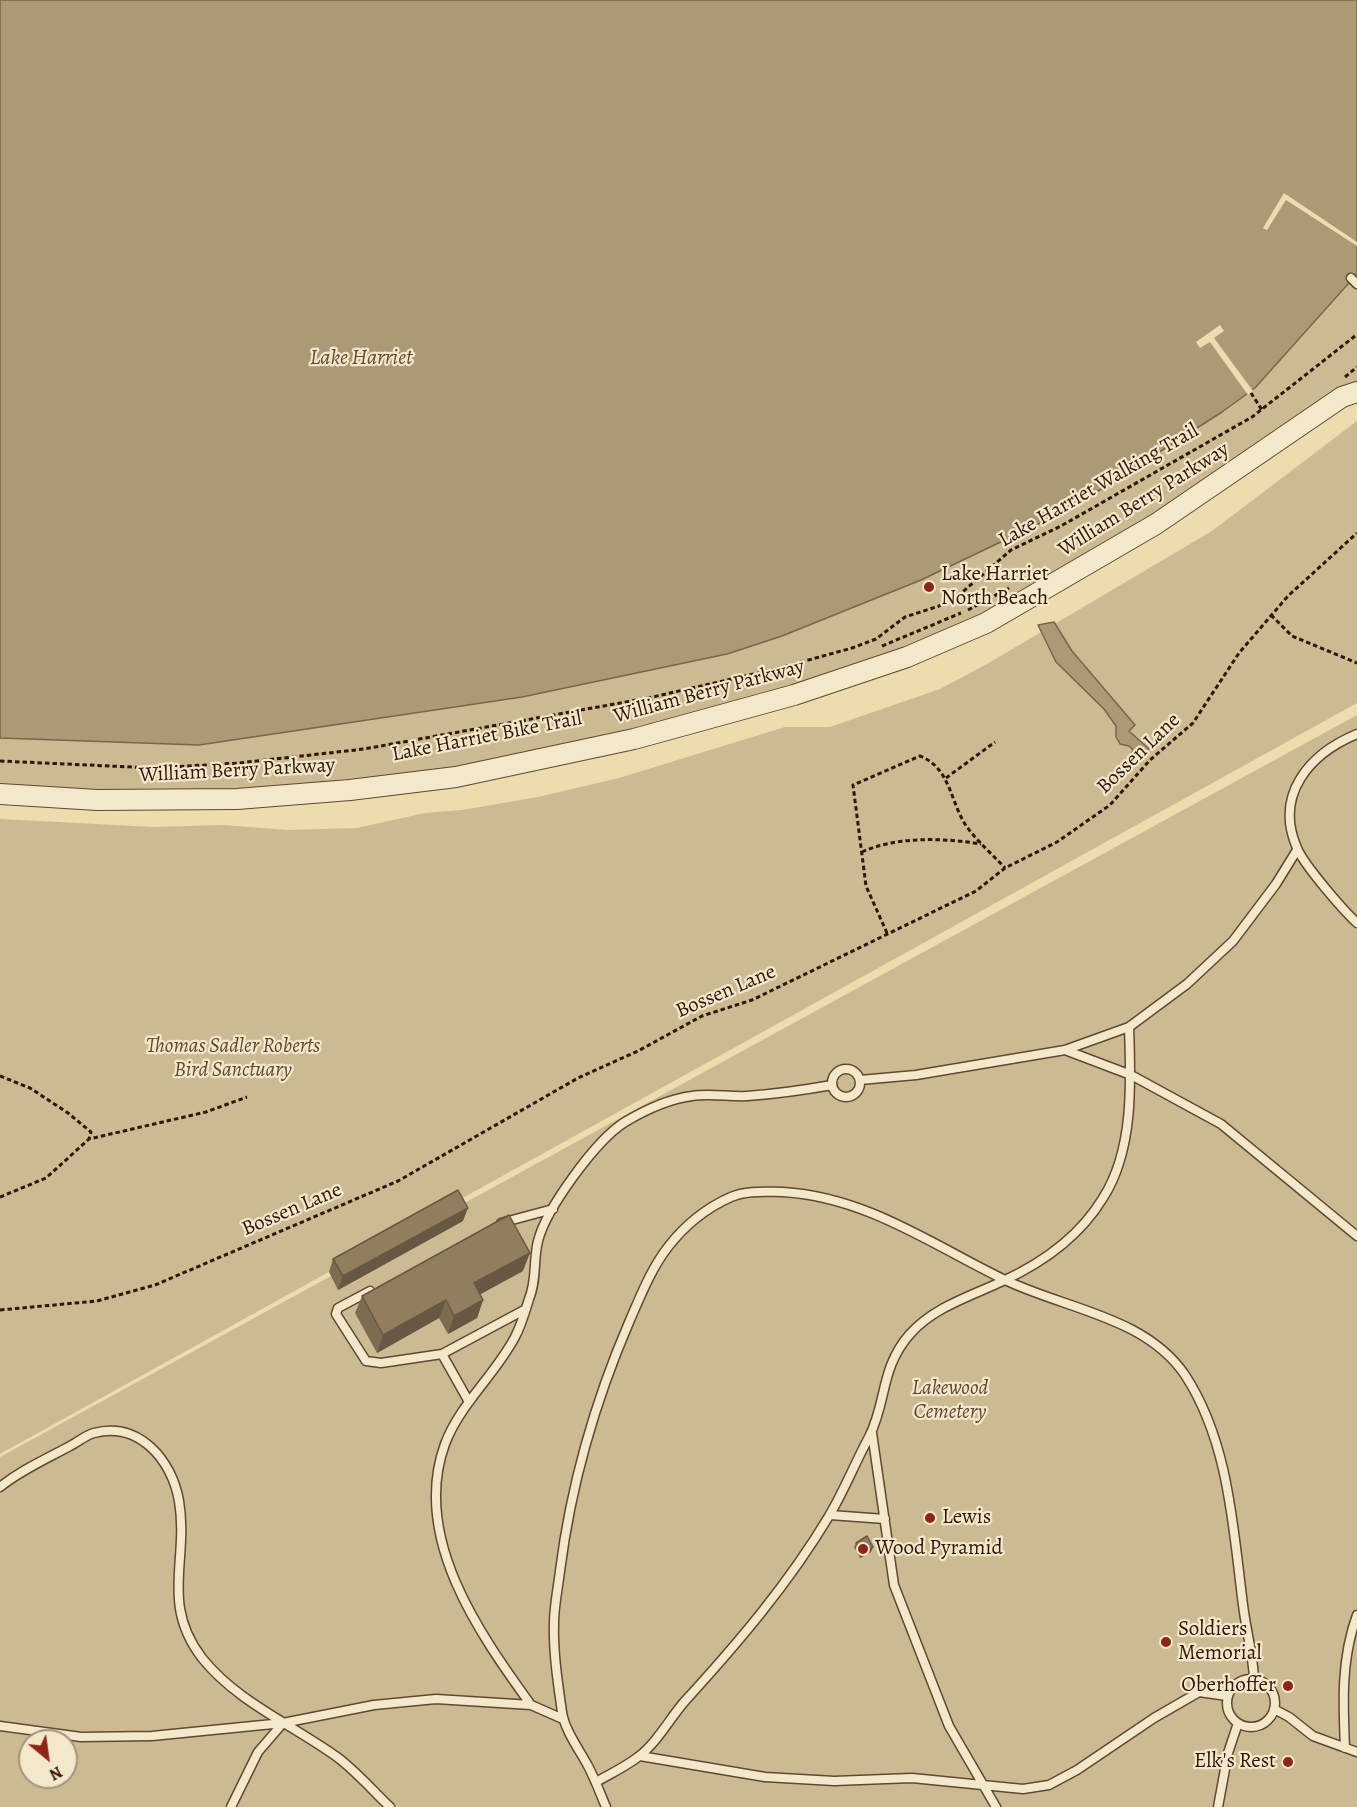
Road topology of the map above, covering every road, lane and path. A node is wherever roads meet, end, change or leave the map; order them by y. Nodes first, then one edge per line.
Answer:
1 (1355, 336) dead end
2 (1357, 367) edge
3 (1339, 382) dead end
4 (1357, 392) edge
5 (1251, 393) dead end
6 (1262, 410) junction
7 (1357, 533) edge
8 (1009, 588) dead end
9 (1271, 615) junction
10 (876, 648) dead end
11 (1357, 663) edge
12 (1357, 734) edge
13 (995, 742) dead end
14 (0, 761) edge
15 (946, 778) junction
16 (0, 794) edge
17 (983, 844) junction
18 (1297, 850) junction
19 (862, 852) junction
20 (1005, 868) junction
21 (1357, 923) edge
22 (887, 933) junction
23 (1129, 1027) junction
24 (1065, 1050) junction
25 (1131, 1075) junction
26 (0, 1076) edge
27 (860, 1080) junction
28 (832, 1085) junction
29 (247, 1097) dead end
30 (89, 1139) junction
31 (0, 1197) edge
32 (553, 1209) junction
33 (494, 1227) edge
34 (1357, 1236) edge
35 (1005, 1280) junction
36 (380, 1286) edge
37 (526, 1309) junction
38 (0, 1310) edge
39 (442, 1354) junction
40 (469, 1402) junction
41 (872, 1432) junction
42 (0, 1487) edge
43 (830, 1515) junction
44 (885, 1519) junction
45 (1357, 1615) edge
46 (1254, 1679) junction
47 (1227, 1695) junction
48 (531, 1705) junction
49 (1274, 1709) junction
50 (563, 1719) junction
51 (283, 1723) junction
52 (1238, 1723) junction
53 (0, 1726) edge
54 (1346, 1748) junction
55 (1357, 1752) edge
56 (640, 1756) junction
57 (596, 1782) junction
58 (984, 1785) junction
59 (231, 1807) edge
60 (390, 1807) edge
61 (606, 1807) edge
62 (996, 1807) edge
63 (1218, 1807) edge

1 - 6 path, Lake Harriet Walking Trail
2 - 3 path
4 - 16 street, William Berry Parkway
5 - 6 path
6 - 14 path, Lake Harriet Walking Trail
7 - 9 path, Bossen Lane
8 - 10 path
9 - 11 path
9 - 20 path, Bossen Lane
12 - 18 lane
13 - 15 path
15 - 17 path
15 - 19 path
17 - 19 path
17 - 20 path
18 - 21 lane
18 - 23 lane
19 - 22 path
20 - 22 path, Bossen Lane
22 - 38 path, Bossen Lane
23 - 24 lane
23 - 25 lane
24 - 25 lane
24 - 27 lane
25 - 34 lane
25 - 35 lane
26 - 30 path
27 - 28 lane
27 - 28 lane
28 - 32 lane
29 - 30 path
30 - 31 path
32 - 33 lane
32 - 37 lane
35 - 41 lane
35 - 46 lane
35 - 50 lane
36 - 39 lane
37 - 39 lane
37 - 40 lane
39 - 40 lane
40 - 48 lane
41 - 43 lane
41 - 44 lane
42 - 51 lane
43 - 44 lane
43 - 56 lane
44 - 58 lane
45 - 54 lane
46 - 47 lane
46 - 49 lane
47 - 52 lane
47 - 58 lane
48 - 50 lane
48 - 51 lane
49 - 52 lane
49 - 54 lane
50 - 57 lane
51 - 53 lane
51 - 59 lane
51 - 60 lane
52 - 63 lane
54 - 55 lane
56 - 57 lane
56 - 58 lane
57 - 61 lane
58 - 62 lane

